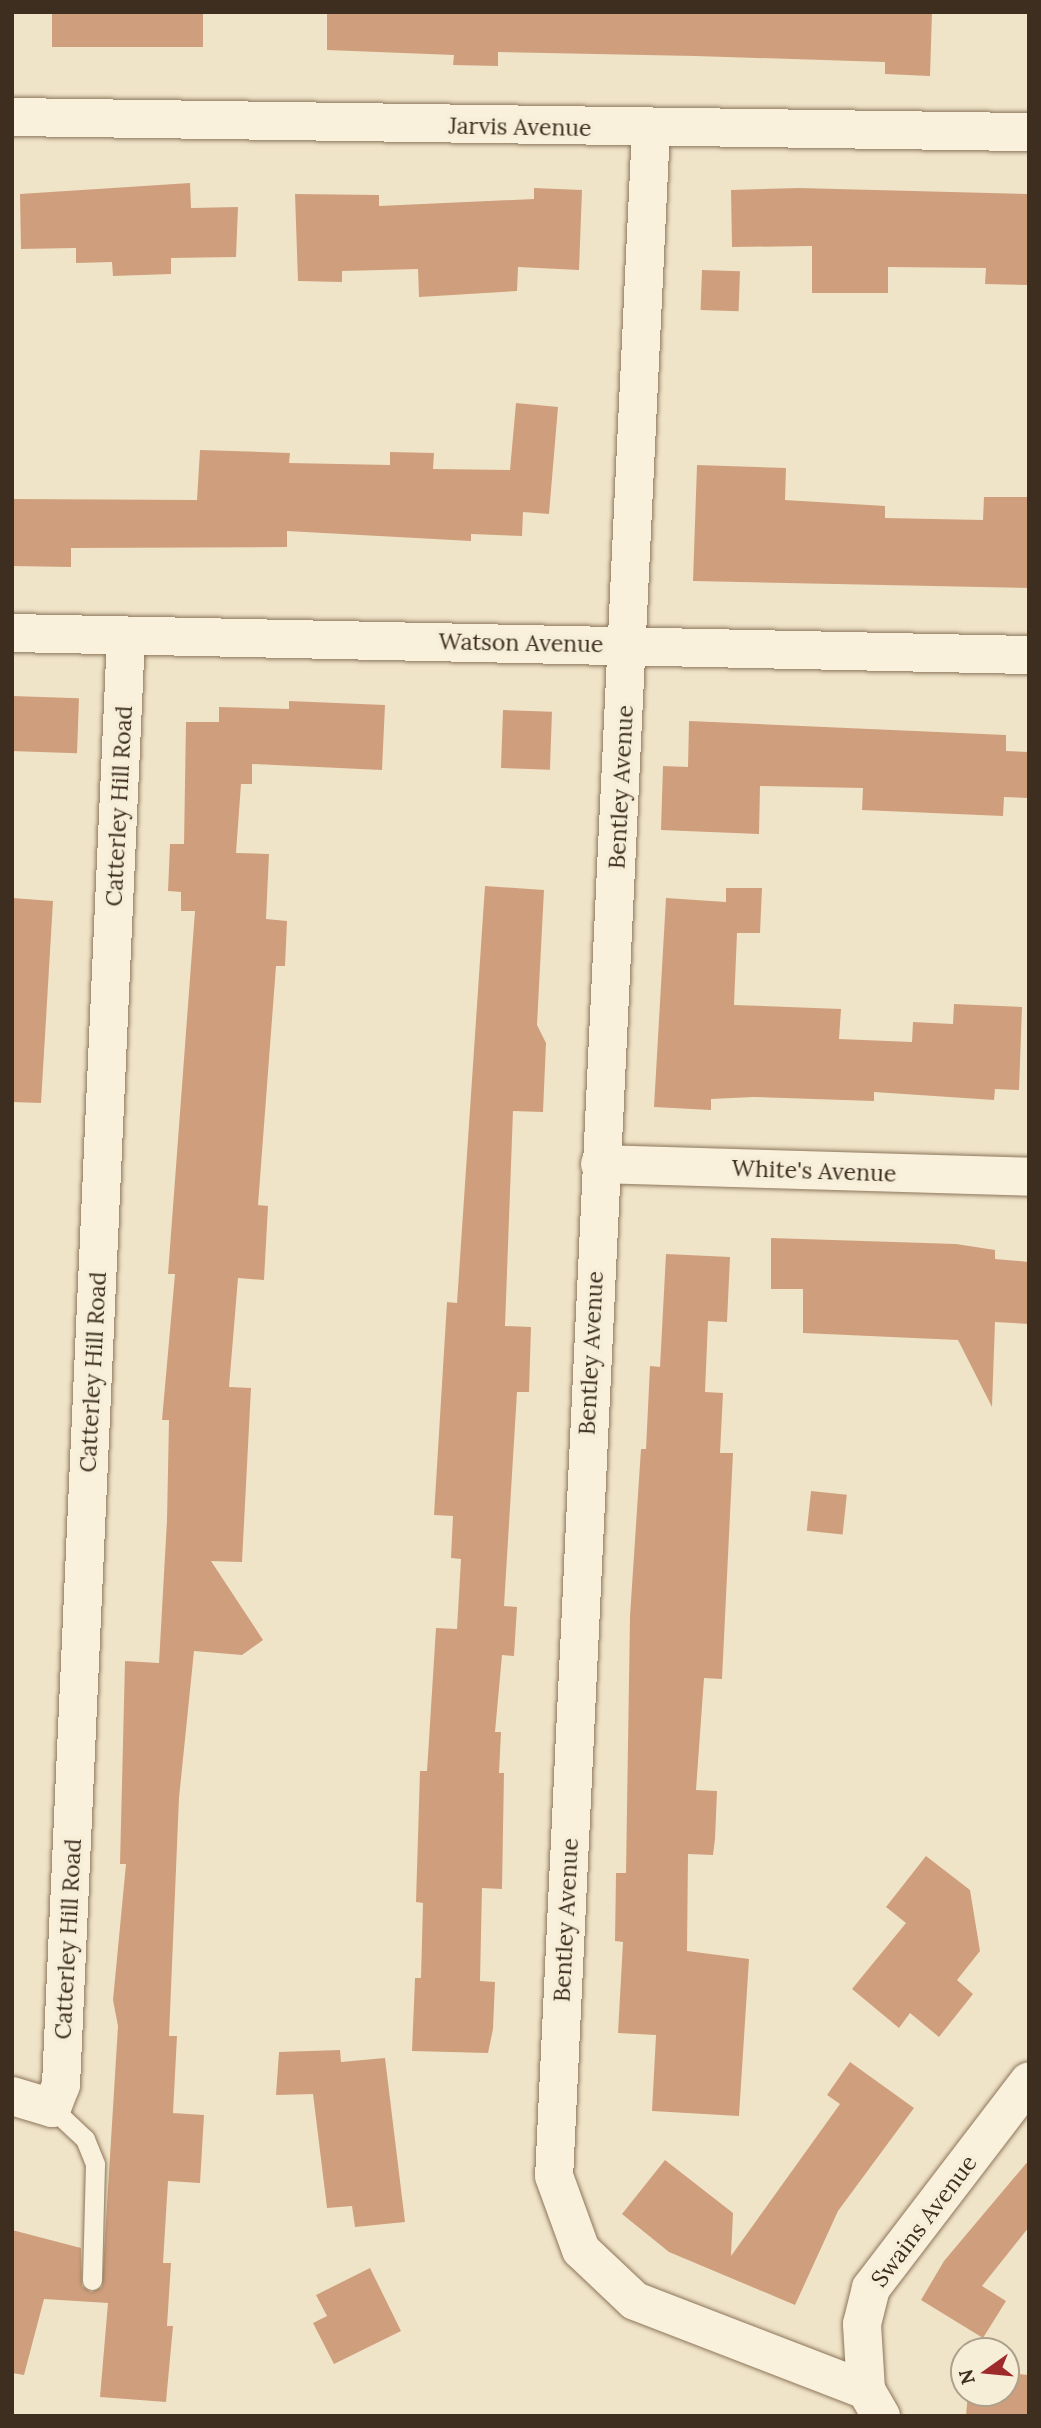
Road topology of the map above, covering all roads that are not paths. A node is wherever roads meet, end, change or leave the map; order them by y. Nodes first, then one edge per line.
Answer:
1 (12, 117) edge
2 (651, 129) junction
3 (1029, 132) edge
4 (12, 633) edge
5 (126, 635) junction
6 (628, 645) junction
7 (1029, 655) edge
8 (600, 1164) junction
9 (1029, 1177) edge
10 (1029, 2081) edge
11 (12, 2096) edge
12 (52, 2108) junction
13 (92, 2280) dead end
14 (874, 2403) edge

1 - 2 street, Jarvis Avenue
2 - 3 street, Jarvis Avenue
2 - 6 street, Bentley Avenue
4 - 5 street, Watson Avenue
5 - 6 street, Watson Avenue
5 - 12 street, Catterley Hill Road
6 - 7 street, Watson Avenue
6 - 8 street, Bentley Avenue
8 - 9 street, White's Avenue
8 - 14 street, Bentley Avenue
10 - 14 street, Swains Avenue
11 - 12 street
12 - 13 lane

